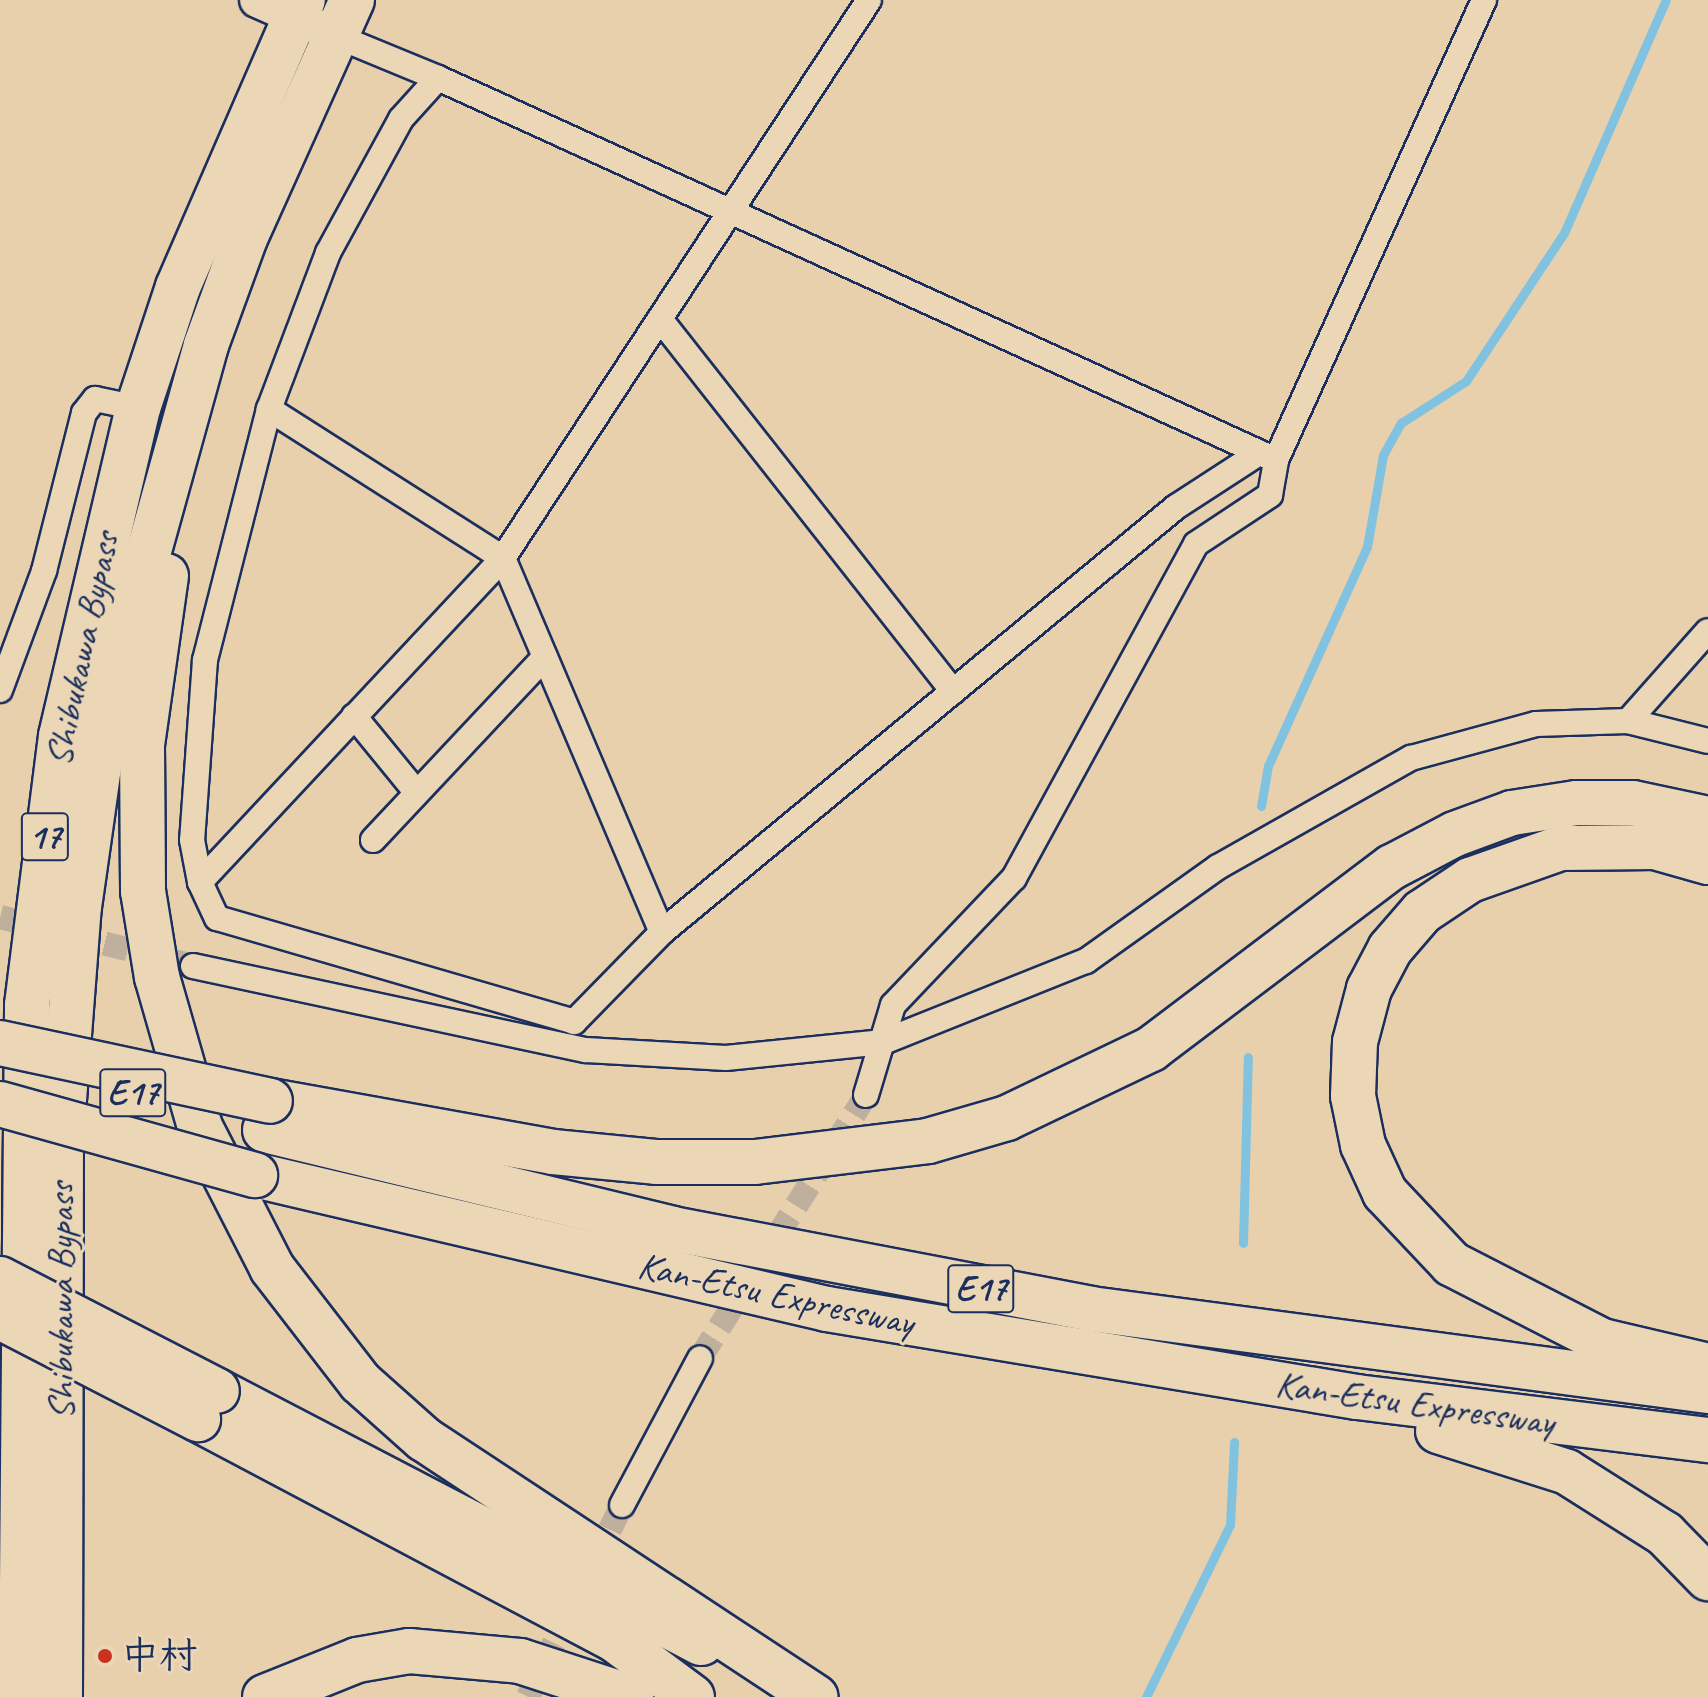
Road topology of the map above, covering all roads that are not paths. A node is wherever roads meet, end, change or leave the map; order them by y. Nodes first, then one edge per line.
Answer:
1 (869, 0) edge
2 (1480, 2) edge
3 (285, 6) edge
4 (344, 18) edge
5 (438, 78) junction
6 (736, 208) junction
7 (660, 319) junction
8 (206, 345) junction
9 (138, 408) junction
10 (269, 409) junction
11 (1268, 456) junction
12 (503, 558) junction
13 (1708, 631) edge
14 (545, 657) junction
15 (0, 690) edge
16 (953, 691) junction
17 (354, 716) junction
18 (1628, 721) junction
19 (1708, 741) edge
20 (417, 793) junction
21 (1708, 819) edge
22 (373, 840) dead end
23 (1708, 862) edge
24 (40, 871) junction
25 (200, 882) junction
26 (662, 932) junction
27 (193, 966) tunnel mouth
28 (574, 1022) junction
29 (883, 1042) junction
30 (0, 1043) edge
31 (586, 1050) junction
32 (0, 1057) edge
33 (866, 1095) tunnel mouth
34 (0, 1104) edge
35 (268, 1115) junction
36 (0, 1253) edge
37 (0, 1279) edge
38 (827, 1309) junction
39 (0, 1317) edge
40 (700, 1358) tunnel mouth
41 (1708, 1366) edge
42 (1708, 1391) edge
43 (208, 1405) junction
44 (1708, 1440) edge
45 (622, 1505) tunnel mouth
46 (1708, 1578) edge
47 (21, 1697) edge
48 (60, 1697) edge
49 (265, 1697) edge
50 (631, 1697) edge
51 (692, 1697) edge
52 (816, 1697) edge

1 - 6 street
2 - 11 street
3 - 4 street
3 - 9 highway, Shibukawa Bypass / 17
4 - 5 street
4 - 8 highway, Shibukawa Bypass / 17
5 - 6 street
5 - 10 street
6 - 7 street
6 - 11 street
7 - 12 street
7 - 16 street
8 - 48 highway, Shibukawa Bypass / 17
8 - 52 highway
9 - 15 street
9 - 24 highway, Shibukawa Bypass / 17
10 - 12 street
10 - 25 street
11 - 16 street
11 - 29 street
12 - 14 street
12 - 17 street
13 - 18 street
14 - 20 street
14 - 26 street
16 - 26 street
17 - 20 street
17 - 25 street
18 - 19 street
18 - 29 street
20 - 22 street
21 - 35 highway
23 - 41 highway
24 - 36 highway
24 - 47 highway, Shibukawa Bypass / 17
25 - 28 street
26 - 28 street
27 - 31 street
28 - 31 street
29 - 31 street
29 - 33 street
30 - 35 highway, bridge
32 - 35 highway, Kan-Etsu Expressway / E17
34 - 38 highway, Kan-Etsu Expressway / E17, bridge
35 - 42 highway, Kan-Etsu Expressway / E17
37 - 43 highway, bridge
38 - 44 highway, Kan-Etsu Expressway / E17
38 - 46 highway
39 - 43 highway, bridge
40 - 45 street
43 - 51 highway
43 - 52 highway
49 - 50 highway

